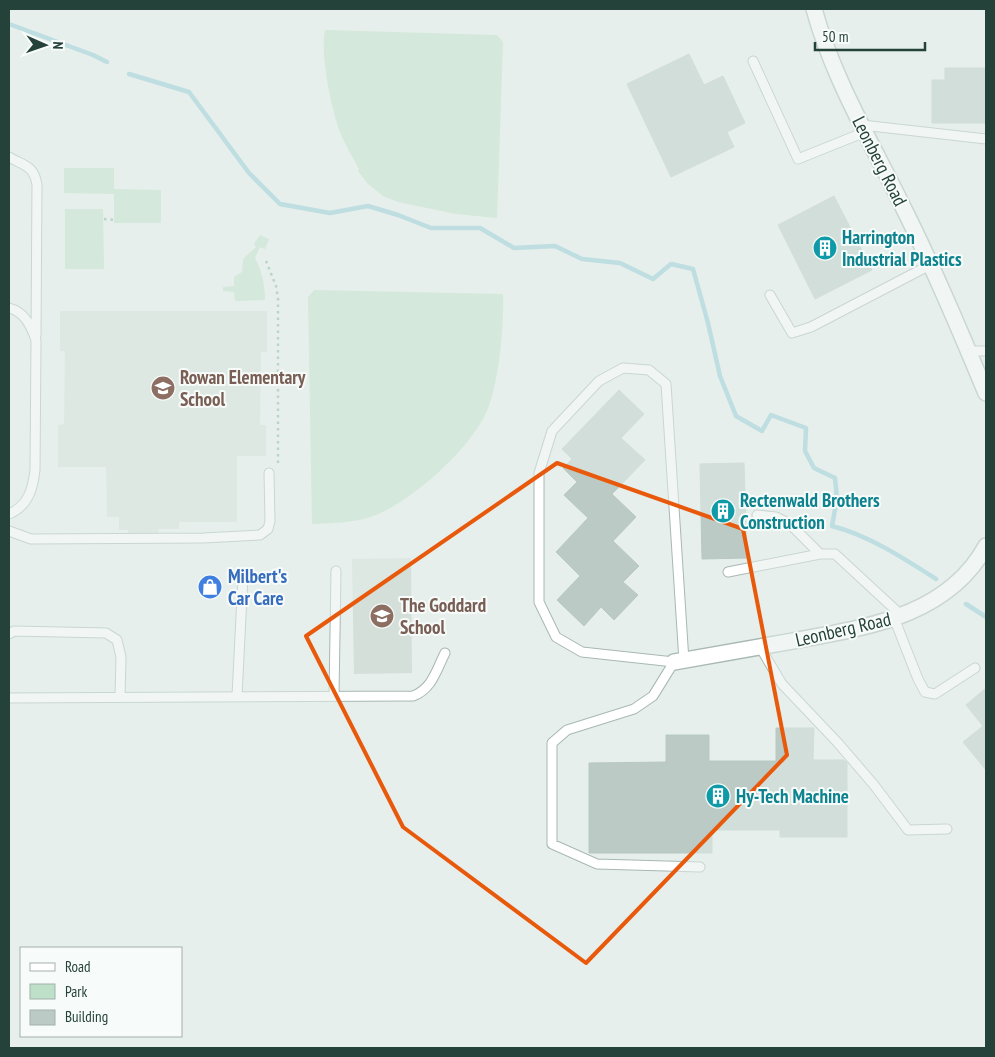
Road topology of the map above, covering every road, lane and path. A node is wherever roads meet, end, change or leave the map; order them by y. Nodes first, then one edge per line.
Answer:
1 (814, 9) edge
2 (753, 61) dead end
3 (863, 128) junction
4 (986, 139) edge
5 (9, 157) edge
6 (104, 220) dead end
7 (115, 220) dead end
8 (266, 261) dead end
9 (930, 265) junction
10 (770, 295) dead end
11 (9, 308) edge
12 (36, 340) junction
13 (968, 351) junction
14 (986, 351) edge
15 (986, 393) edge
16 (278, 468) dead end
17 (269, 474) dead end
18 (9, 514) edge
19 (757, 515) dead end
20 (9, 531) edge
21 (986, 546) edge
22 (820, 554) junction
23 (336, 570) dead end
24 (728, 572) dead end
25 (243, 576) dead end
26 (897, 617) junction
27 (9, 634) edge
28 (760, 647) junction
29 (444, 654) dead end
30 (679, 661) junction
31 (975, 668) dead end
32 (237, 696) junction
33 (334, 696) junction
34 (120, 697) junction
35 (9, 698) edge
36 (947, 829) dead end
37 (700, 867) dead end

1 - 3 street, Leonberg Road
2 - 3 lane
3 - 4 lane
3 - 9 street, Leonberg Road
5 - 12 lane
6 - 7 path
8 - 16 path
9 - 10 lane
9 - 13 street, Leonberg Road
11 - 12 lane
12 - 18 lane
13 - 14 lane
13 - 15 street, Leonberg Road
17 - 20 lane
19 - 22 lane
21 - 26 street, Leonberg Road
22 - 24 lane
22 - 26 lane
23 - 33 lane
25 - 32 lane
26 - 28 street, Leonberg Road
26 - 31 lane
27 - 34 lane
28 - 30 street, Leonberg Road
28 - 36 lane
29 - 33 lane
30 - 30 lane
30 - 37 lane
32 - 33 lane
32 - 34 lane
34 - 35 lane

